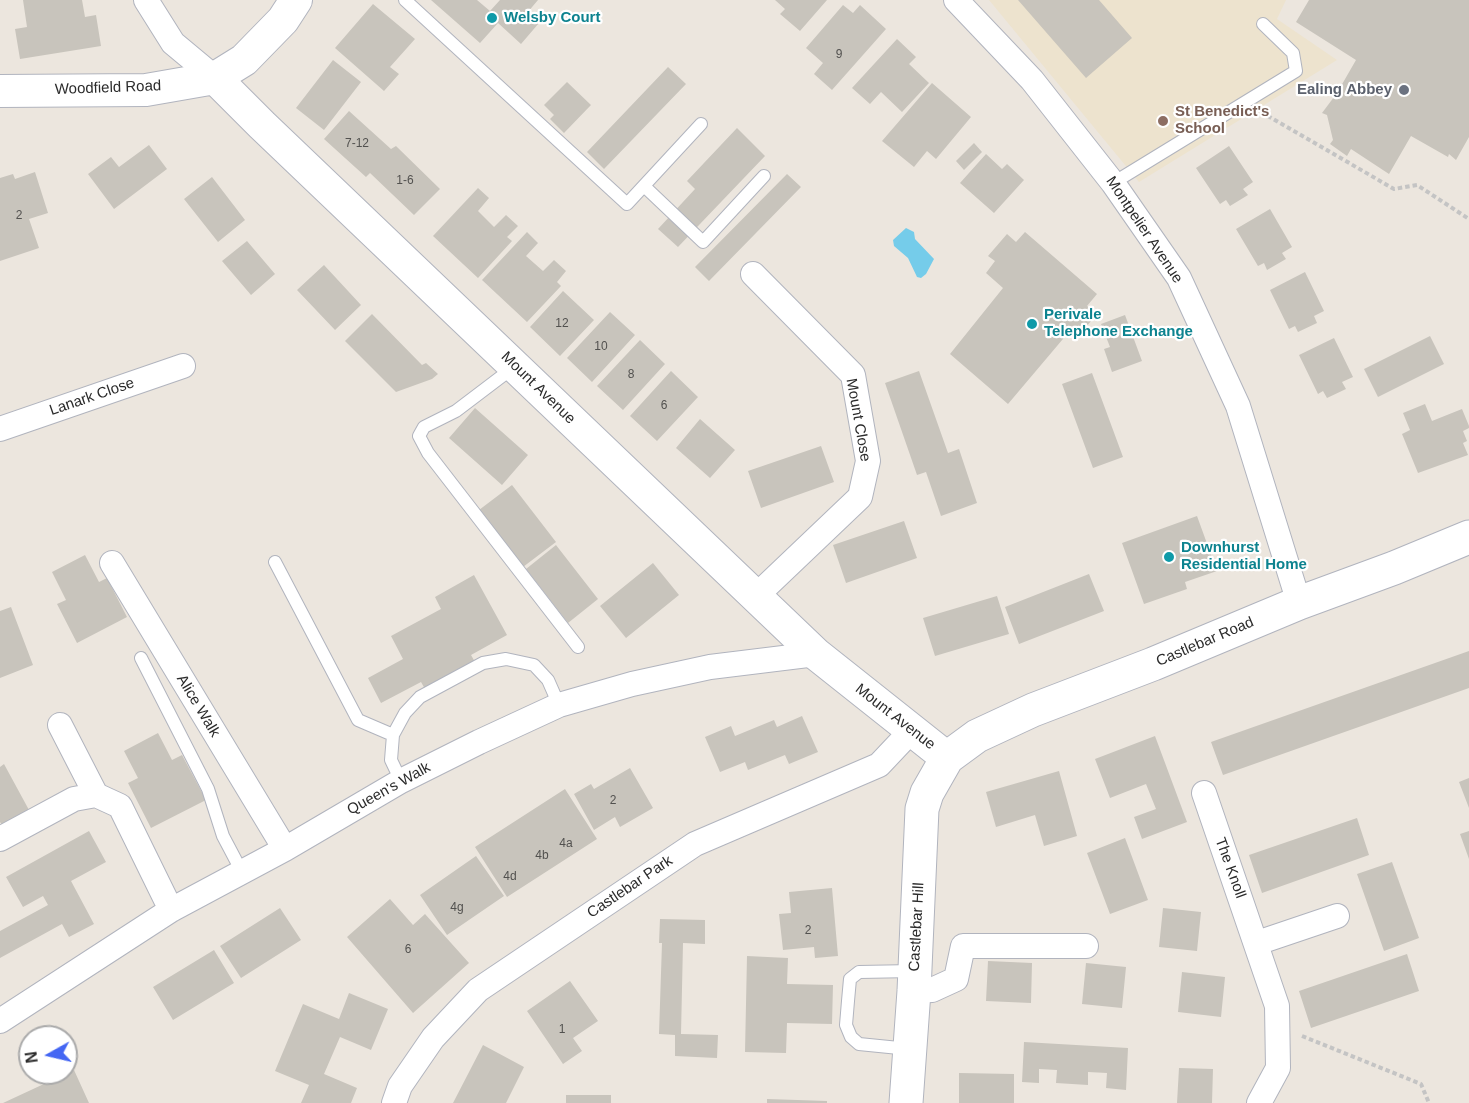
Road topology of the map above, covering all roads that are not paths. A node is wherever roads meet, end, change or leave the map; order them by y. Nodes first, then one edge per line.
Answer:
1 (146, 0) edge
2 (296, 0) edge
3 (405, 0) edge
4 (956, 0) edge
5 (1263, 24) dead end
6 (215, 78) junction
7 (0, 91) edge
8 (702, 124) dead end
9 (764, 176) dead end
10 (1113, 183) junction
11 (644, 186) junction
12 (753, 274) dead end
13 (183, 366) dead end
14 (514, 366) junction
15 (0, 429) edge
16 (1469, 537) edge
17 (275, 562) dead end
18 (112, 563) dead end
19 (756, 596) junction
20 (1299, 603) junction
21 (578, 647) dead end
22 (816, 654) junction
23 (141, 658) dead end
24 (559, 705) junction
25 (60, 725) dead end
26 (912, 730) junction
27 (393, 735) junction
28 (948, 758) junction
29 (401, 781) junction
30 (1204, 793) dead end
31 (96, 795) junction
32 (0, 839) edge
33 (285, 849) junction
34 (242, 872) junction
35 (171, 910) junction
36 (1337, 916) dead end
37 (1257, 943) junction
38 (1086, 946) dead end
39 (915, 981) junction
40 (0, 1021) edge
41 (910, 1049) junction
42 (394, 1103) edge
43 (906, 1103) edge
44 (1259, 1103) edge

1 - 6 street, Mount Avenue
2 - 6 street
3 - 11 lane
4 - 10 street, Montpelier Avenue
5 - 10 lane
6 - 7 street, Woodfield Road
6 - 14 street, Mount Avenue
8 - 11 lane
9 - 11 lane
10 - 20 street, Montpelier Avenue
12 - 19 street, Mount Close
13 - 15 street, Lanark Close
14 - 19 street, Mount Avenue
14 - 21 lane
16 - 20 main road, Castlebar Road
17 - 27 lane
18 - 33 street, Alice Walk
19 - 22 street, Mount Avenue
20 - 28 main road, Castlebar Road
22 - 24 street, Queen's Walk
22 - 26 street, Mount Avenue
23 - 34 lane
24 - 27 lane
24 - 29 street, Queen's Walk
25 - 31 street
26 - 28 street, Mount Avenue
26 - 42 street, Castlebar Park
27 - 29 lane
28 - 39 main road, Castlebar Hill
29 - 33 street, Queen's Walk
30 - 37 street, The Knoll
31 - 32 street
31 - 35 street
33 - 34 street, Queen's Walk
34 - 35 street, Queen's Walk
35 - 40 street, Queen's Walk
36 - 37 street
37 - 44 street, The Knoll
38 - 39 street
39 - 41 main road, Castlebar Hill
39 - 41 lane
41 - 43 main road, Castlebar Hill

